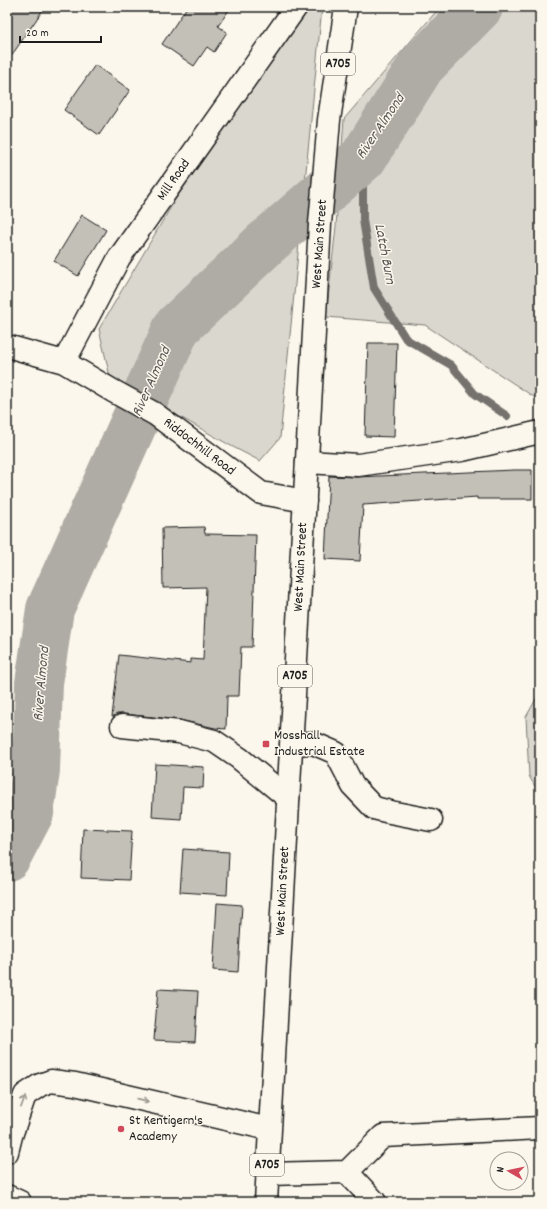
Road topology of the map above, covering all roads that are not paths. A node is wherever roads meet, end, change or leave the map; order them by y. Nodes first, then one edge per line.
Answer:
1 (296, 7) edge
2 (346, 7) edge
3 (7, 346) edge
4 (64, 362) junction
5 (540, 432) edge
6 (308, 462) junction
7 (305, 501) junction
8 (122, 726) dead end
9 (291, 744) junction
10 (288, 798) junction
11 (431, 820) dead end
12 (540, 1128) edge
13 (269, 1129) junction
14 (7, 1152) edge
15 (347, 1172) junction
16 (267, 1174) junction
17 (7, 1196) edge
18 (20, 1202) edge
19 (266, 1202) edge
20 (375, 1202) edge

1 - 4 main road, Mill Road
2 - 6 main road, West Main Street / A705
3 - 4 main road, Riddochhill Road
4 - 7 main road, Riddochhill Road
5 - 6 main road
6 - 7 main road, West Main Street / A705
7 - 9 main road, West Main Street / A705
8 - 10 main road
9 - 10 main road, West Main Street / A705
9 - 11 main road
10 - 13 main road, West Main Street / A705
12 - 15 main road
14 -> 13 main road
13 - 16 main road, A705
15 - 16 main road
15 - 20 main road
16 - 19 main road, A705
17 - 18 main road

